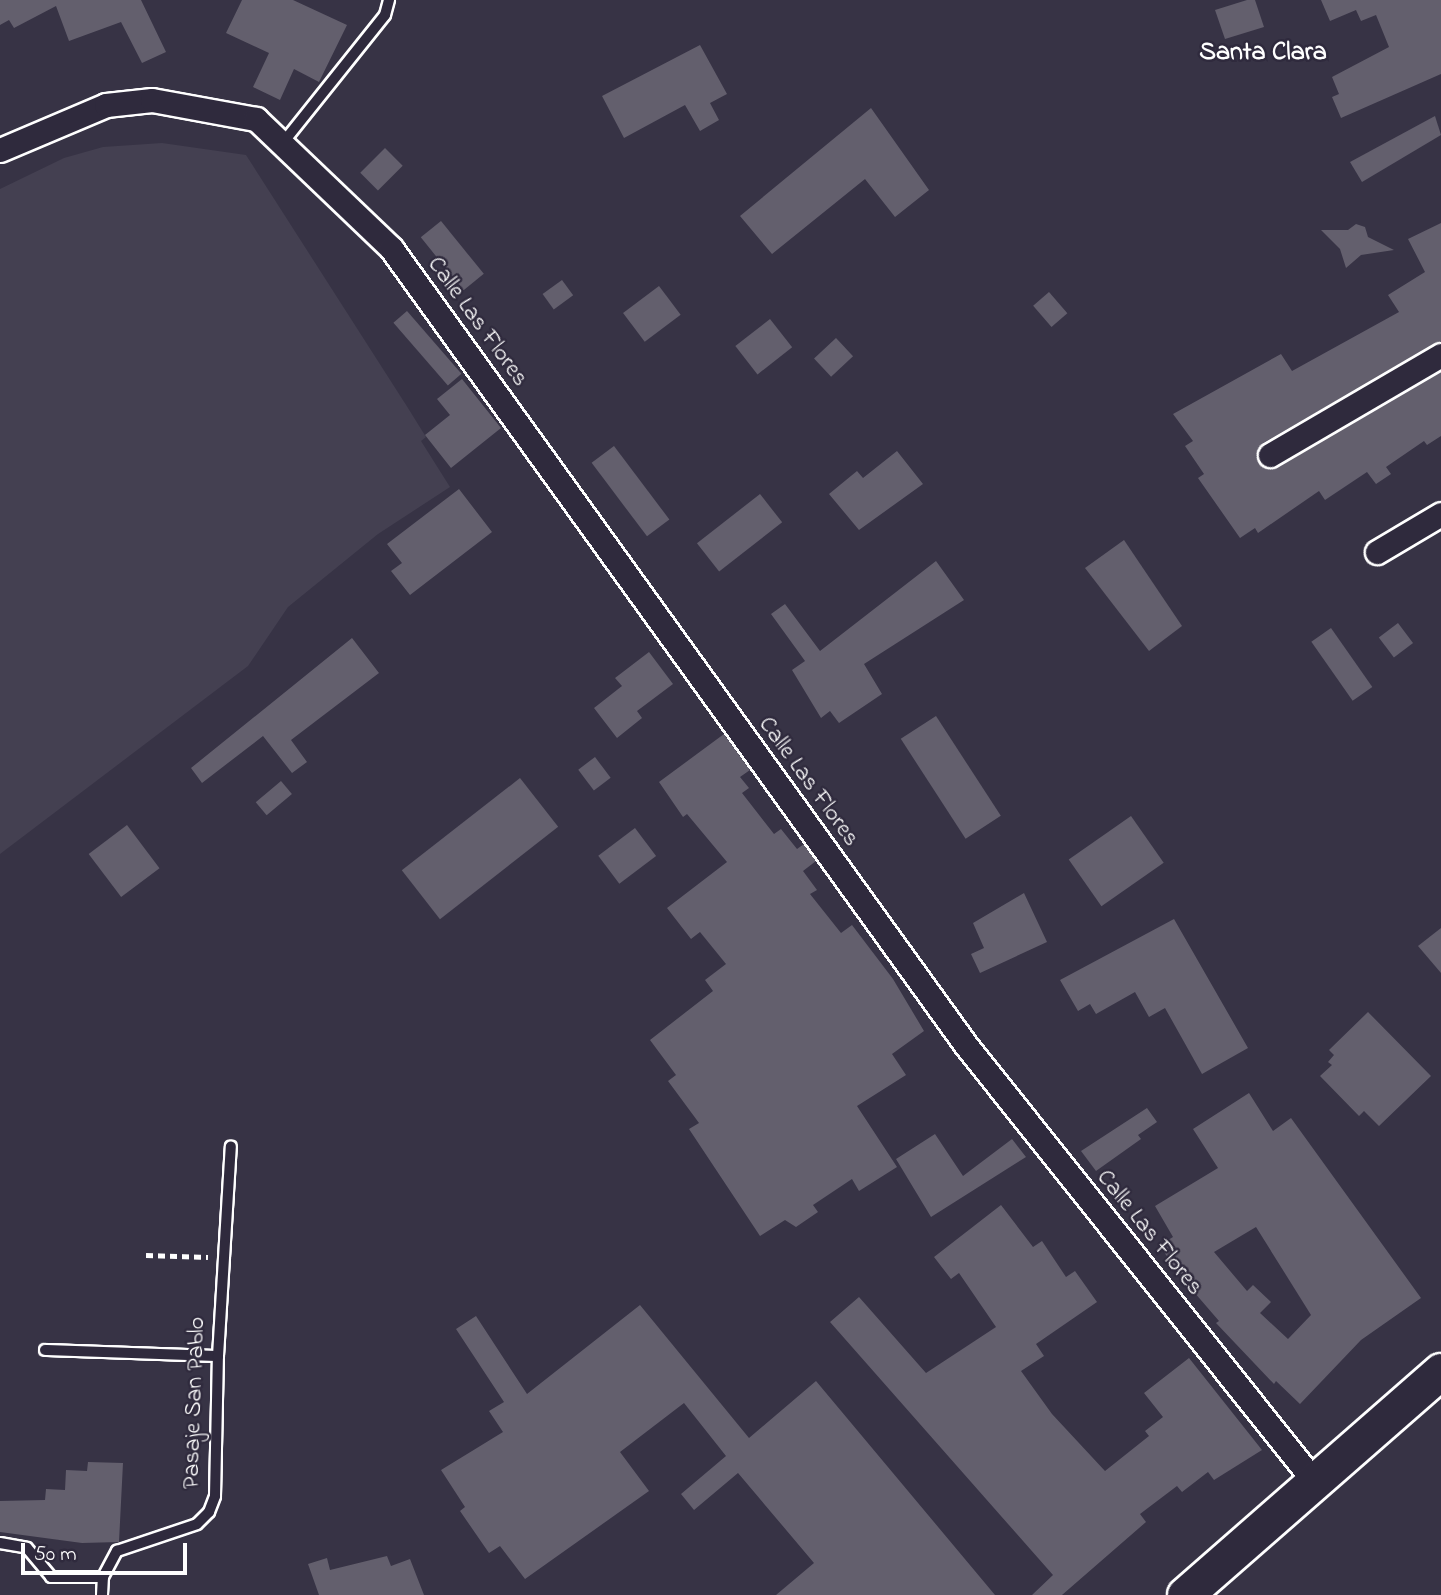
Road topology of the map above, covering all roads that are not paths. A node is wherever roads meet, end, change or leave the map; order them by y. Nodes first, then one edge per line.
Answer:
1 (389, 0) edge
2 (282, 144) junction
3 (0, 150) edge
4 (1441, 355) edge
5 (1270, 455) dead end
6 (1441, 514) edge
7 (1377, 552) dead end
8 (231, 1146) dead end
9 (45, 1350) dead end
10 (218, 1356) junction
11 (1441, 1371) edge
12 (1314, 1482) junction
13 (0, 1543) edge
14 (103, 1577) junction
15 (102, 1595) edge
16 (1185, 1595) edge

1 - 2 lane
2 - 3 street, Calle Las Flores
2 - 12 street, Calle Las Flores
4 - 5 street
6 - 7 street
8 - 10 lane, Pasaje San Pablo
9 - 10 lane
10 - 14 lane, Pasaje San Pablo
11 - 12 main road
12 - 16 main road
13 - 14 lane
14 - 15 lane

